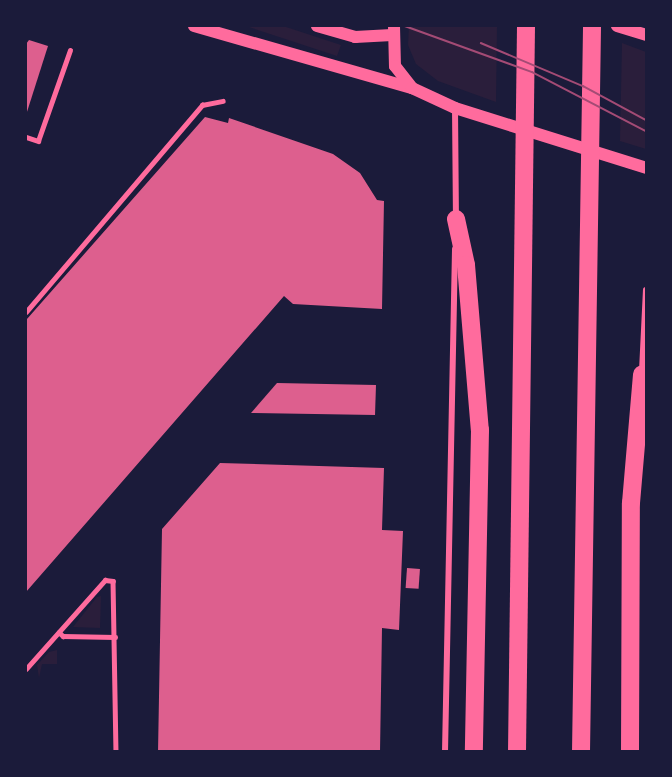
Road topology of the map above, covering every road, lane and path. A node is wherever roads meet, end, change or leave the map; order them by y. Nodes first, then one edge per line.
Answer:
1 (194, 26) edge
2 (318, 26) edge
3 (526, 26) edge
4 (592, 26) edge
5 (617, 26) edge
6 (393, 30) edge
7 (646, 35) edge
8 (70, 50) dead end
9 (412, 88) junction
10 (223, 101) dead end
11 (455, 108) junction
12 (26, 137) edge
13 (646, 168) edge
14 (456, 219) junction
15 (646, 290) edge
16 (26, 312) edge
17 (644, 378) edge
18 (59, 632) junction
19 (115, 637) junction
20 (26, 669) edge
21 (116, 752) edge
22 (445, 752) edge
23 (474, 752) edge
24 (517, 752) edge
25 (581, 752) edge
26 (630, 752) edge

1 - 9 main road
2 - 6 main road
3 - 24 highway
4 - 25 highway
5 - 7 main road
6 - 9 main road
8 - 12 lane
9 - 11 main road
10 - 16 lane
11 - 13 main road
11 - 14 street
14 - 22 street
14 - 23 highway
15 - 17 street
17 - 26 highway
18 - 19 lane
18 - 19 lane
18 - 20 lane
19 - 21 lane

